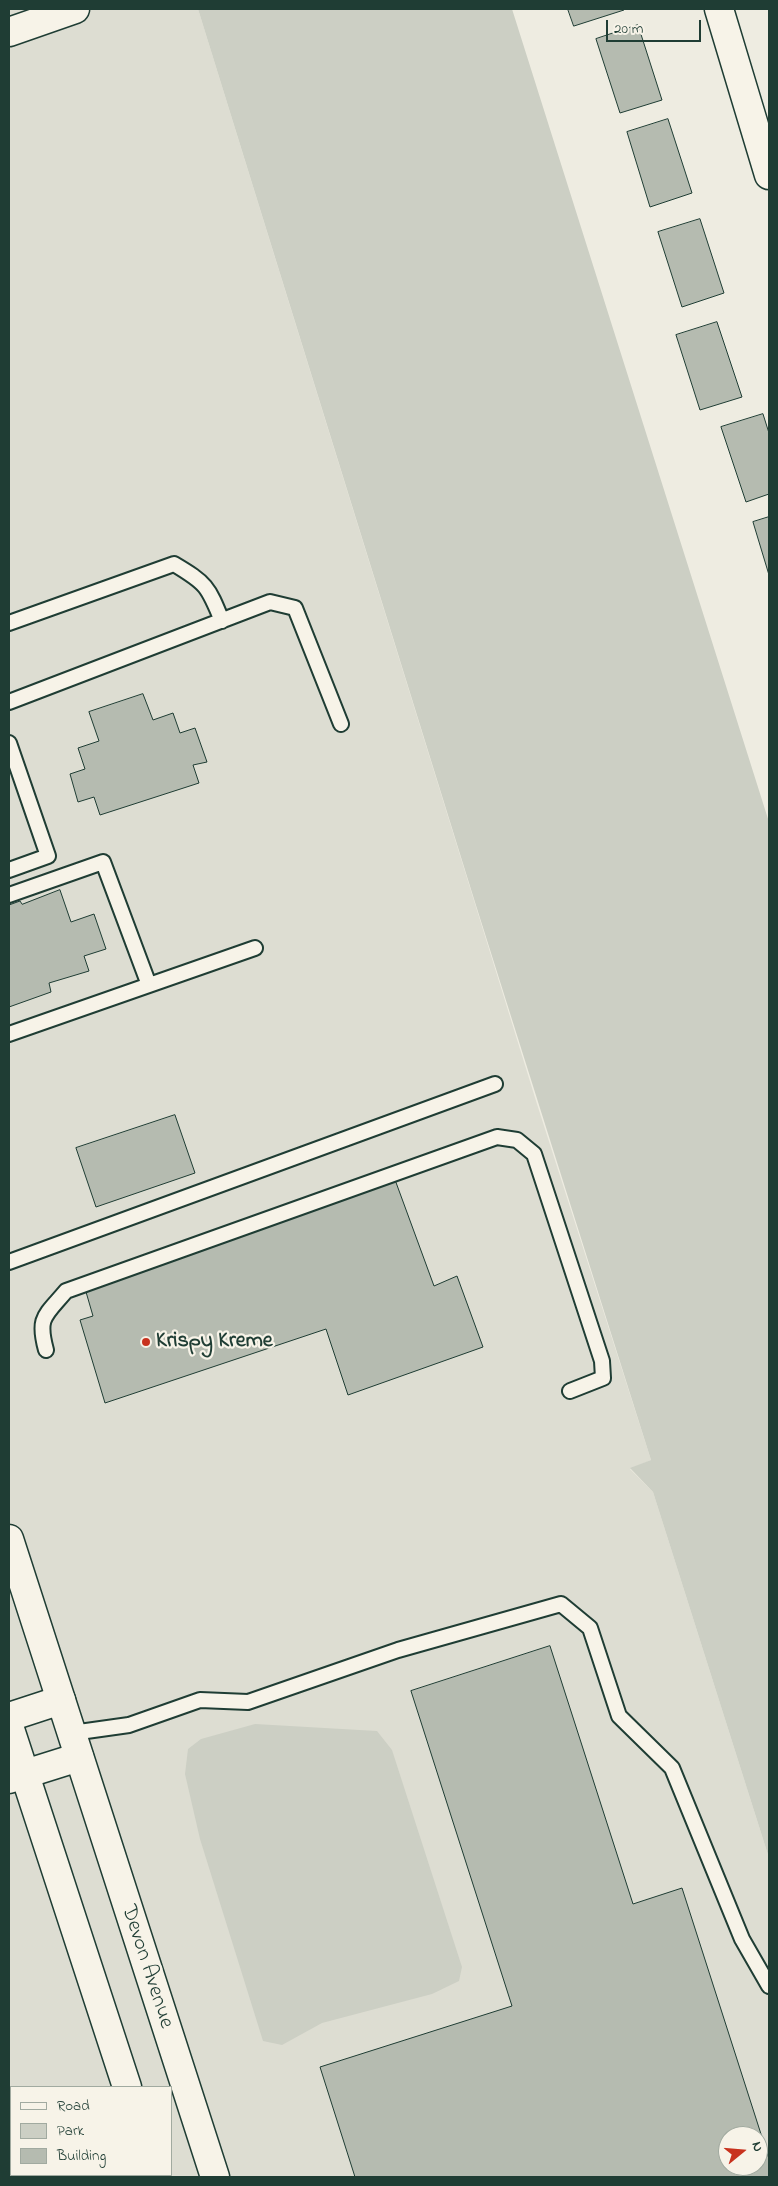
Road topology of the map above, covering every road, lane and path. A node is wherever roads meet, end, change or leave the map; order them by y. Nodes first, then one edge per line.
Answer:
1 (75, 9) edge
2 (718, 9) edge
3 (9, 32) edge
4 (769, 175) edge
5 (222, 621) junction
6 (9, 623) edge
7 (9, 702) edge
8 (341, 724) dead end
9 (9, 743) edge
10 (9, 870) edge
11 (9, 895) edge
12 (255, 948) dead end
13 (149, 985) junction
14 (9, 1034) edge
15 (495, 1084) dead end
16 (9, 1262) edge
17 (46, 1350) dead end
18 (570, 1391) dead end
19 (9, 1539) edge
20 (14, 1574) edge
21 (61, 1700) junction
22 (9, 1717) edge
23 (9, 1726) edge
24 (76, 1745) junction
25 (16, 1777) edge
26 (769, 1986) edge
27 (127, 2086) edge
28 (215, 2177) edge

1 - 3 main road
2 - 4 main road
5 - 6 lane
5 - 7 lane
5 - 8 lane
9 - 10 lane
11 - 13 lane
12 - 13 lane
13 - 14 lane
15 - 16 lane
17 - 18 lane
19 - 20 main road, Devon Avenue
20 - 21 main road, Devon Avenue
21 - 22 main road
21 - 24 main road, Devon Avenue
23 - 25 main road
24 - 25 main road
24 - 26 lane
24 - 28 main road, Devon Avenue
25 - 27 main road

